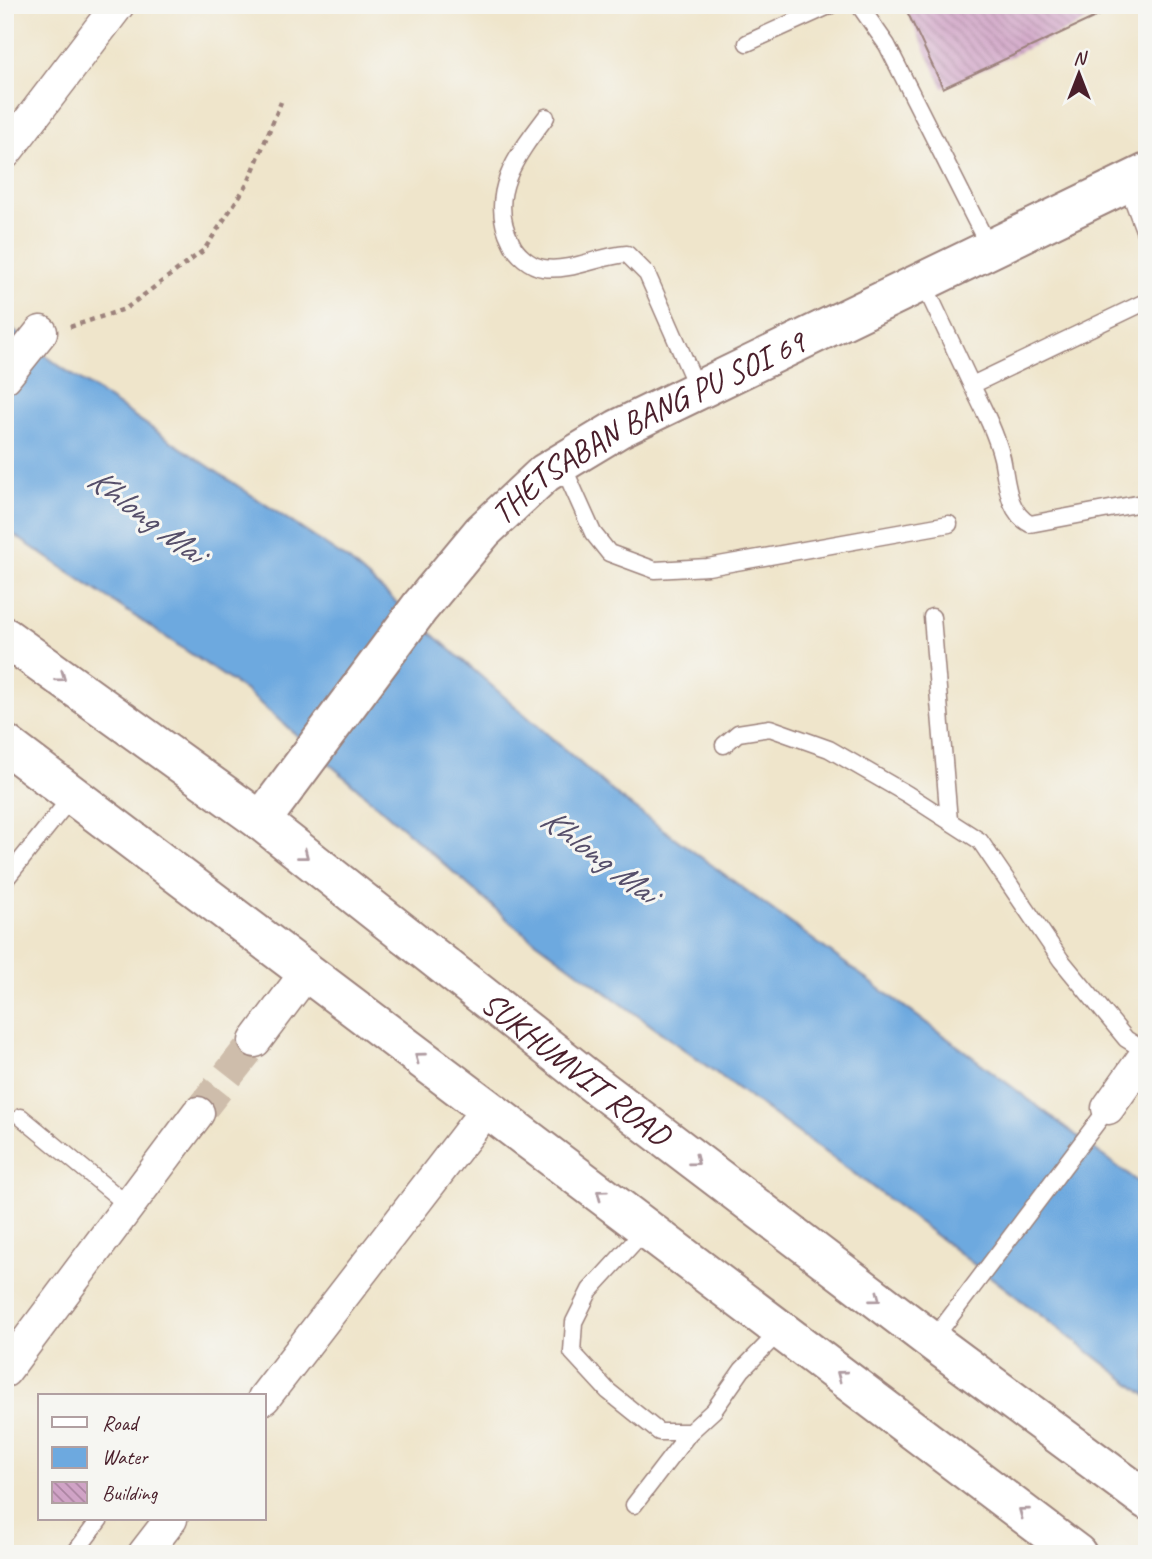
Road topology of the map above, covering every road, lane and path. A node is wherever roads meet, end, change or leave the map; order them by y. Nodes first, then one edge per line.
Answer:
1 (118, 5) edge
2 (831, 5) edge
3 (859, 5) edge
4 (747, 43) dead end
5 (281, 102) dead end
6 (546, 117) dead end
7 (5, 153) edge
8 (1136, 177) edge
9 (1147, 238) edge
10 (990, 250) junction
11 (923, 282) junction
12 (1147, 301) edge
13 (38, 336) joint
14 (5, 377) edge
15 (972, 385) junction
16 (698, 391) junction
17 (562, 464) junction
18 (1147, 502) edge
19 (949, 524) dead end
20 (932, 617) dead end
21 (5, 637) edge
22 (5, 744) edge
23 (724, 746) dead end
24 (73, 795) junction
25 (261, 821) junction
26 (949, 821) junction
27 (5, 880) edge
28 (306, 972) junction
29 (255, 1041) tunnel mouth
30 (1147, 1053) edge
31 (1108, 1108) joint
32 (487, 1109) junction
33 (198, 1114) tunnel mouth
34 (20, 1117) dead end
35 (130, 1207) junction
36 (647, 1227) junction
37 (781, 1330) junction
38 (932, 1341) junction
39 (5, 1371) edge
40 (266, 1395) edge
41 (690, 1432) junction
42 (1147, 1500) edge
43 (634, 1506) dead end
44 (99, 1520) edge
45 (170, 1520) edge
46 (77, 1549) dead end
47 (1070, 1551) edge
48 (144, 1554) edge

1 - 7 street
2 - 4 lane
3 - 10 lane
5 - 13 path
6 - 16 lane
8 - 9 lane
8 - 10 main road, THETSABAN BANG PU SOI 69
10 - 11 main road, THETSABAN BANG PU SOI 69
11 - 15 lane
11 - 16 main road, THETSABAN BANG PU SOI 69
12 - 15 lane
13 - 14 street
15 - 18 lane
16 - 17 main road, THETSABAN BANG PU SOI 69
17 - 19 lane
17 - 25 main road, THETSABAN BANG PU SOI 69
20 - 26 lane
21 -> 25 main road, SUKHUMVIT ROAD
22 - 24 main road
23 - 26 lane
24 - 27 lane
24 - 28 main road
25 -> 38 main road, SUKHUMVIT ROAD
26 - 30 lane
28 - 29 street
32 -> 28 main road
30 - 31 street
31 - 38 lane
36 -> 32 main road
32 - 40 street
33 - 35 street
34 - 35 lane
35 - 39 street
36 - 37 main road
36 - 41 lane
37 - 41 lane
47 -> 37 main road
38 - 42 main road, SUKHUMVIT ROAD
41 - 43 lane
44 - 46 lane
45 - 48 street

